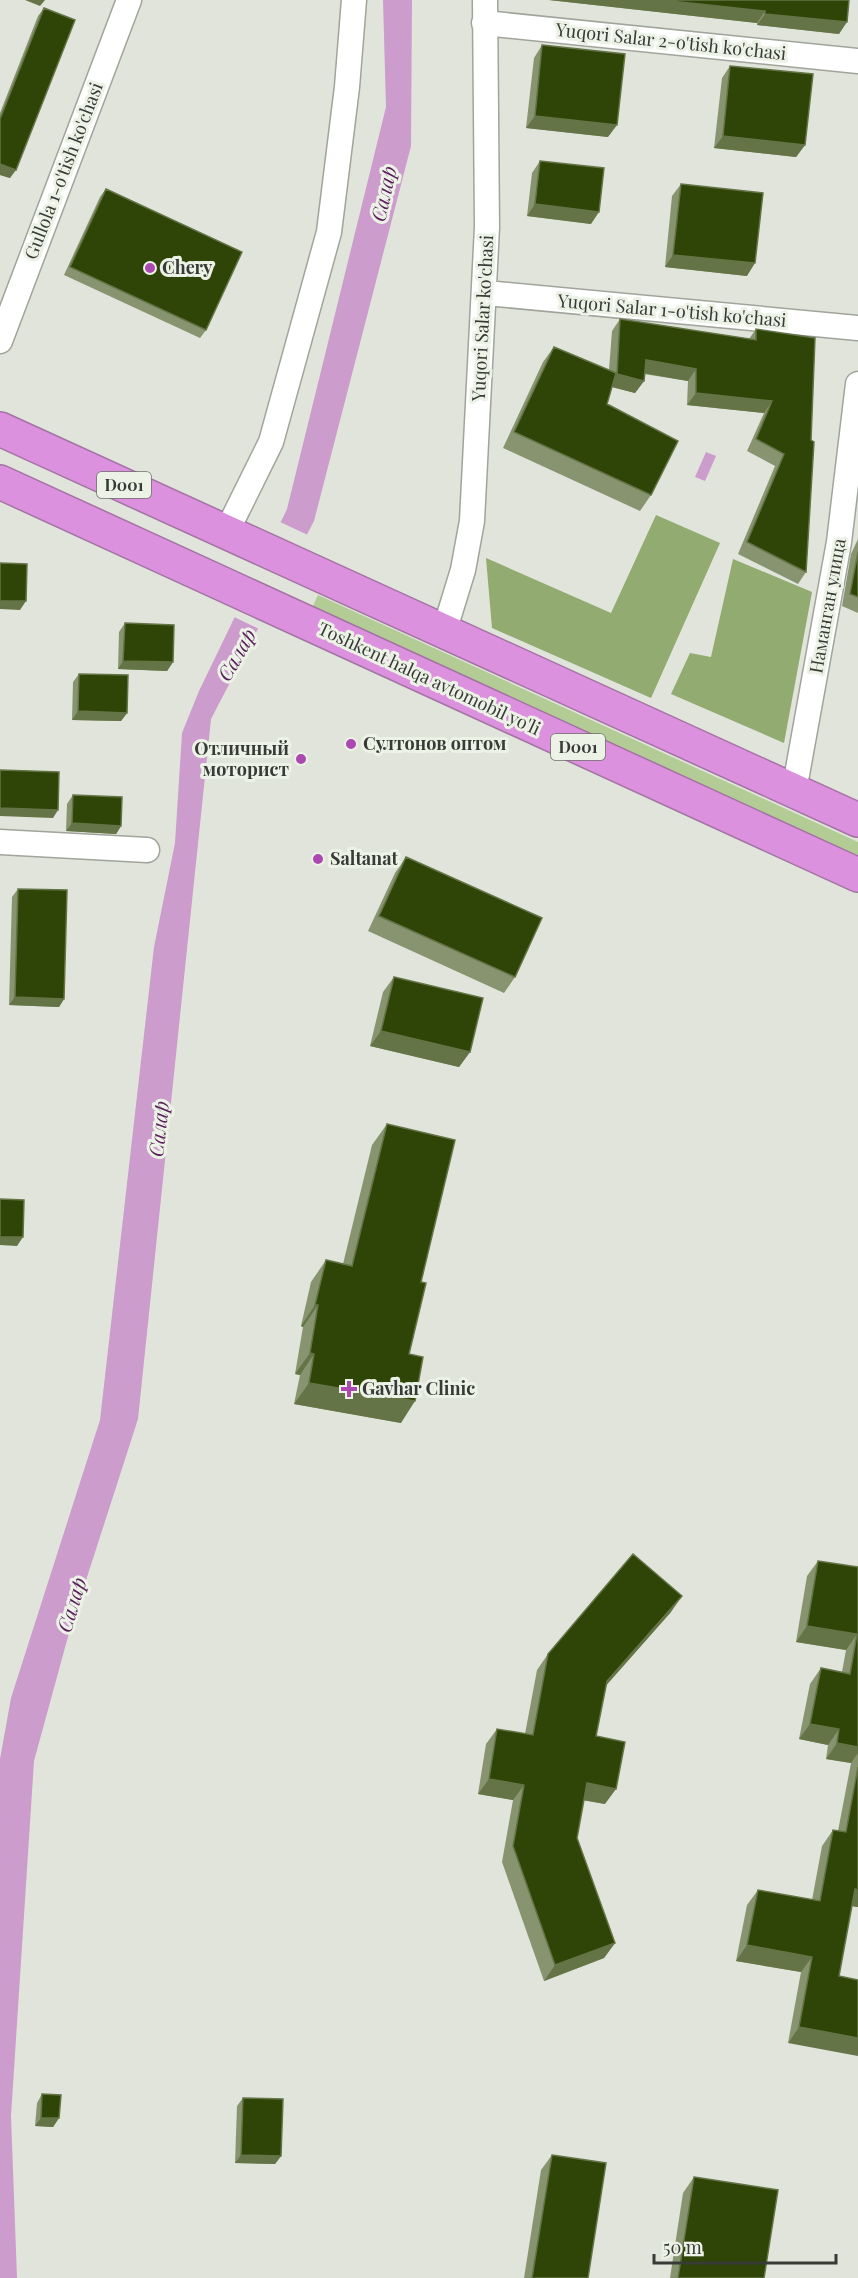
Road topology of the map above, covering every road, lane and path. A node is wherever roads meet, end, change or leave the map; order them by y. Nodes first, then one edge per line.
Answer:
1 (129, 0) edge
2 (354, 0) edge
3 (484, 11) edge
4 (858, 61) edge
5 (486, 294) junction
6 (858, 328) edge
7 (0, 341) edge
8 (858, 384) edge
9 (856, 419) edge
10 (0, 429) edge
11 (0, 482) edge
12 (237, 538) junction
13 (444, 632) junction
14 (794, 791) junction
15 (858, 820) edge
16 (0, 842) edge
17 (147, 850) dead end
18 (858, 875) edge

1 - 7 street, Gullola 1-o'tish ko'chasi
2 - 12 street
3 - 4 street, Yuqori Salar 2-o'tish ko'chasi
3 - 5 street, Yuqori Salar ko'chasi
5 - 6 street, Yuqori Salar 1-o'tish ko'chasi
5 - 13 street, Yuqori Salar ko'chasi
8 - 9 street, Наманган улица
9 - 14 street, Наманган улица
10 - 12 highway, D001
11 - 18 highway, Toshkent halqa avtomobil yo'li / D001
12 - 13 highway, D001
13 - 14 highway, D001
14 - 15 highway, D001
16 - 17 street

